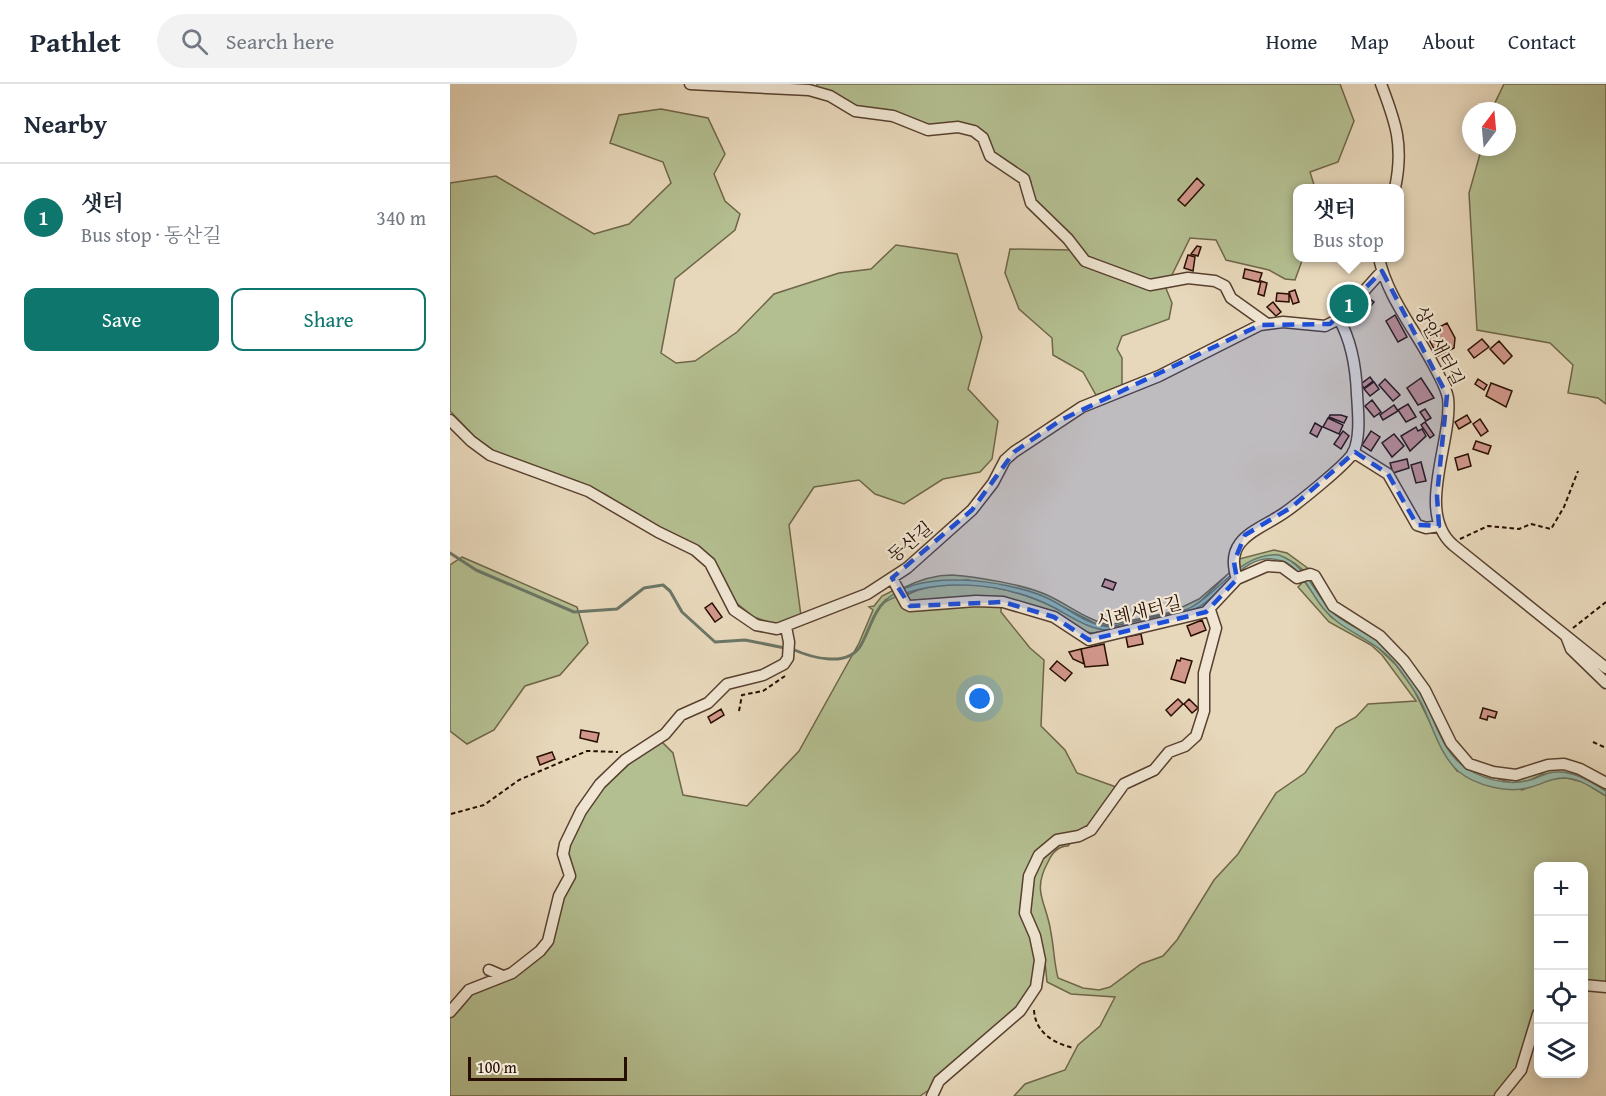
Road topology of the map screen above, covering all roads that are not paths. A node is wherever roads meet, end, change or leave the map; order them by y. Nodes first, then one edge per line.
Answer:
1 (690, 84) edge
2 (1381, 84) edge
3 (1396, 184) edge
4 (1380, 262) edge
5 (1383, 271) junction
6 (1339, 319) junction
7 (1266, 323) junction
8 (450, 420) edge
9 (1353, 452) junction
10 (1439, 526) junction
11 (1236, 575) junction
12 (892, 578) junction
13 (1210, 610) junction
14 (786, 627) junction
15 (1566, 635) junction
16 (1606, 668) edge
17 (1606, 683) edge
18 (1606, 783) edge
19 (489, 970) dead end
20 (503, 976) junction
21 (1588, 985) edge
22 (1606, 987) edge
23 (450, 1012) edge
24 (1536, 1024) edge
25 (932, 1096) edge
26 (1500, 1096) edge

1 - 7 street
2 - 3 street
4 - 5 street, 상안새터길
5 - 6 street
5 - 10 street, 상안새터길
6 - 7 street, 동산길
6 - 9 street
7 - 12 street, 동산길
8 - 14 street, 동산길
9 - 10 street
9 - 11 street
10 - 15 street
11 - 13 street, 시례새터길
11 - 18 street, 시례새터길
12 - 13 street, 시례새터길
12 - 14 street, 동산길
13 - 25 street
14 - 20 street
15 - 16 street
15 - 17 street
19 - 20 street
20 - 23 street
21 - 22 street
24 - 26 street

